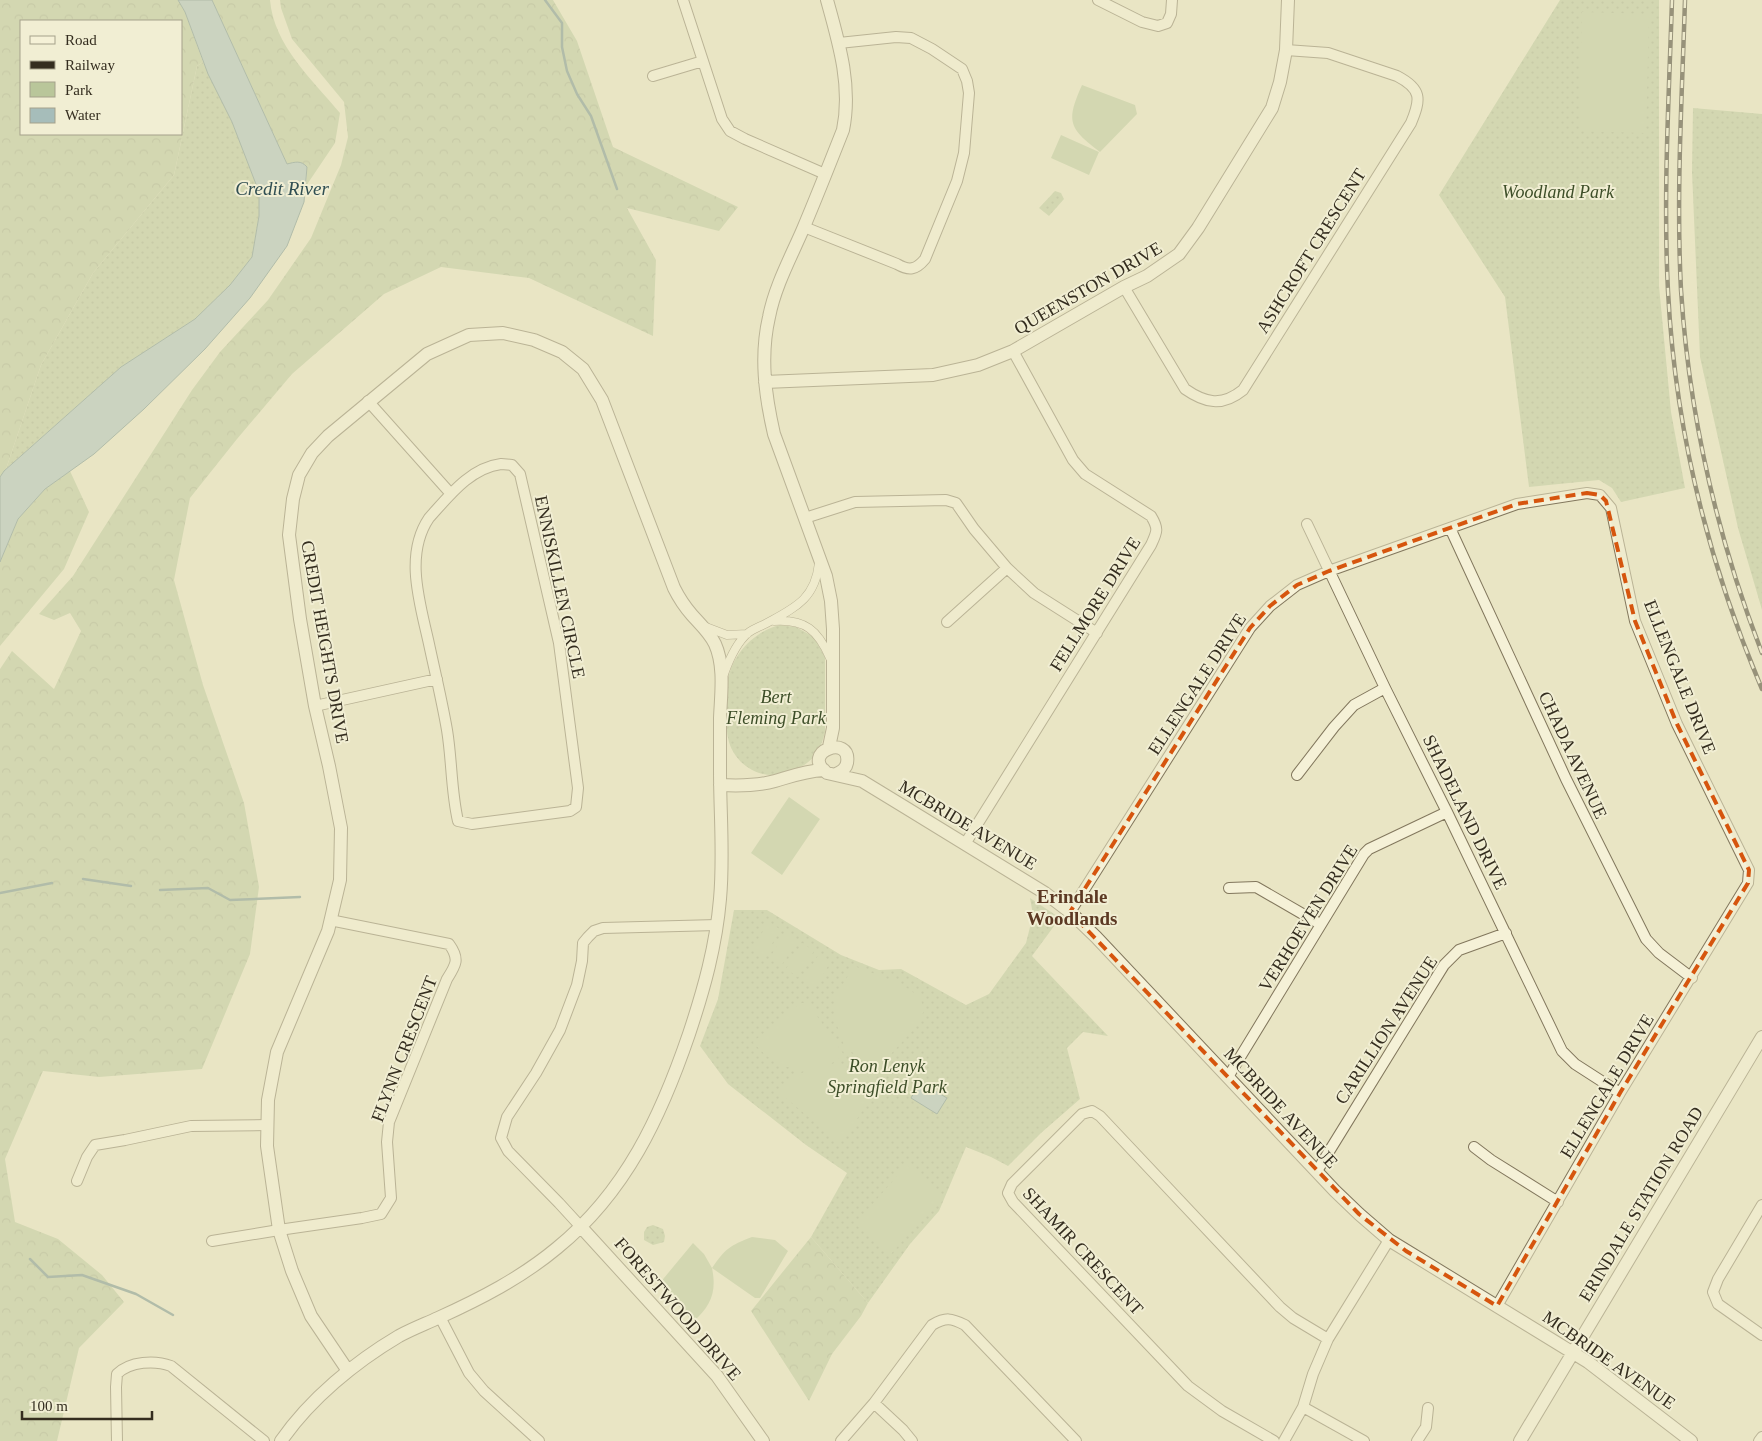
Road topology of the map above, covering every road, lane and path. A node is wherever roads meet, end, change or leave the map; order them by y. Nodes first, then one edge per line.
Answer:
1 (683, 0) edge
2 (827, 0) edge
3 (1098, 0) edge
4 (1172, 0) edge
5 (1288, 0) edge
6 (839, 43) junction
7 (1286, 50) junction
8 (703, 61) junction
9 (653, 76) dead end
10 (825, 174) junction
11 (804, 227) junction
12 (1124, 287) junction
13 (1013, 351) junction
14 (764, 382) junction
15 (368, 401) junction
16 (451, 494) junction
17 (805, 518) junction
18 (1307, 524) dead end
19 (1450, 528) junction
20 (819, 558) junction
21 (1007, 568) junction
22 (1328, 571) junction
23 (770, 621) junction
24 (946, 622) dead end
25 (701, 624) junction
26 (1097, 633) junction
27 (747, 634) junction
28 (832, 664) junction
29 (437, 679) junction
30 (722, 679) junction
31 (1385, 688) junction
32 (315, 706) junction
33 (833, 728) junction
34 (829, 747) junction
35 (844, 755) junction
36 (820, 757) junction
37 (824, 770) junction
38 (806, 771) junction
39 (836, 774) junction
40 (1297, 775) dead end
41 (862, 781) junction
42 (720, 786) junction
43 (1447, 812) junction
44 (965, 844) junction
45 (1229, 888) dead end
46 (1070, 912) junction
47 (330, 920) junction
48 (1320, 924) junction
49 (717, 925) junction
50 (1506, 933) junction
51 (1692, 978) junction
52 (1762, 1037) edge
53 (1228, 1077) junction
54 (1620, 1093) junction
55 (268, 1124) junction
56 (1474, 1147) dead end
57 (1317, 1171) junction
58 (78, 1181) dead end
59 (1558, 1202) junction
60 (1762, 1205) edge
61 (581, 1227) junction
62 (279, 1230) junction
63 (1389, 1240) junction
64 (212, 1241) dead end
65 (1497, 1306) junction
66 (440, 1318) junction
67 (1762, 1335) edge
68 (1328, 1339) junction
69 (1573, 1353) junction
70 (348, 1371) junction
71 (874, 1403) junction
72 (1303, 1407) junction
73 (1428, 1408) dead end
74 (1762, 1437) edge
75 (117, 1441) edge
76 (264, 1441) edge
77 (281, 1441) edge
78 (539, 1441) edge
79 (762, 1441) edge
80 (841, 1441) edge
81 (912, 1441) edge
82 (1076, 1441) edge
83 (1274, 1441) edge
84 (1284, 1441) edge
85 (1364, 1441) edge
86 (1417, 1441) edge
87 (1520, 1441) edge
88 (1690, 1441) edge
89 (1759, 1441) edge

1 - 8 street
2 - 6 street
3 - 4 street
5 - 7 street, QUEENSTON DRIVE
6 - 10 street
6 - 11 street
7 - 12 street, QUEENSTON DRIVE
7 - 12 street, ASHCROFT CRESCENT
8 - 9 street
8 - 10 street
10 - 11 street
11 - 14 street
12 - 13 street, QUEENSTON DRIVE
13 - 14 street, QUEENSTON DRIVE
13 - 26 street, FELLMORE DRIVE
14 - 17 street
15 - 16 street
15 - 25 street, CREDIT HEIGHTS DRIVE
15 - 32 street, CREDIT HEIGHTS DRIVE
16 - 29 street, ENNISKILLEN CIRCLE
16 - 29 street, ENNISKILLEN CIRCLE
17 - 20 street
17 - 21 street
18 - 22 street, SHADELAND DRIVE
19 - 22 street, ELLENGALE DRIVE
19 - 51 street, CHADA AVENUE
19 - 51 street, ELLENGALE DRIVE
20 - 23 street
20 - 28 street
21 - 24 street
21 - 26 street
22 - 31 street, SHADELAND DRIVE
22 - 46 street, ELLENGALE DRIVE
23 - 27 street
23 - 28 street
25 - 27 street
25 - 30 street, CREDIT HEIGHTS DRIVE
26 - 44 street, FELLMORE DRIVE
27 - 30 street
28 - 33 street
29 - 32 street
30 - 42 street, CREDIT HEIGHTS DRIVE
31 - 40 street
31 - 43 street, SHADELAND DRIVE
32 - 47 street, CREDIT HEIGHTS DRIVE
33 - 34 street
33 - 35 street, MCBRIDE AVENUE
34 - 35 street
34 - 36 street
35 - 39 street
35 - 41 street, MCBRIDE AVENUE
36 - 37 street
36 - 38 street
37 - 38 street
37 - 39 street
38 - 42 street
39 - 41 street, MCBRIDE AVENUE
41 - 44 street, MCBRIDE AVENUE
42 - 49 street, CREDIT HEIGHTS DRIVE
43 - 48 street, VERHOEVEN DRIVE
43 - 50 street, SHADELAND DRIVE
44 - 46 street, MCBRIDE AVENUE
45 - 48 street
46 - 53 street, MCBRIDE AVENUE
47 - 55 street, CREDIT HEIGHTS DRIVE
47 - 62 street, FLYNN CRESCENT
48 - 53 street, VERHOEVEN DRIVE
49 - 61 street, CREDIT HEIGHTS DRIVE
49 - 61 street
50 - 54 street, SHADELAND DRIVE
50 - 57 street, CARILLION AVENUE
51 - 54 street, ELLENGALE DRIVE
52 - 69 street, ERINDALE STATION ROAD
53 - 57 street, MCBRIDE AVENUE
54 - 59 street, ELLENGALE DRIVE
55 - 58 street
55 - 62 street, CREDIT HEIGHTS DRIVE
56 - 59 street
57 - 63 street, MCBRIDE AVENUE
59 - 65 street, ELLENGALE DRIVE
60 - 67 street
61 - 66 street, CREDIT HEIGHTS DRIVE
61 - 79 street, FORESTWOOD DRIVE
62 - 64 street
62 - 70 street, CREDIT HEIGHTS DRIVE
63 - 65 street, MCBRIDE AVENUE
63 - 68 street
65 - 69 street, MCBRIDE AVENUE
66 - 70 street, CREDIT HEIGHTS DRIVE
66 - 78 street
68 - 72 street
68 - 83 street, SHAMIR CRESCENT
69 - 87 street, ERINDALE STATION ROAD
69 - 88 street, MCBRIDE AVENUE
70 - 77 street, CREDIT HEIGHTS DRIVE
71 - 80 street
71 - 81 street
71 - 82 street
72 - 84 street
72 - 85 street
73 - 86 street
74 - 89 street
75 - 76 street

